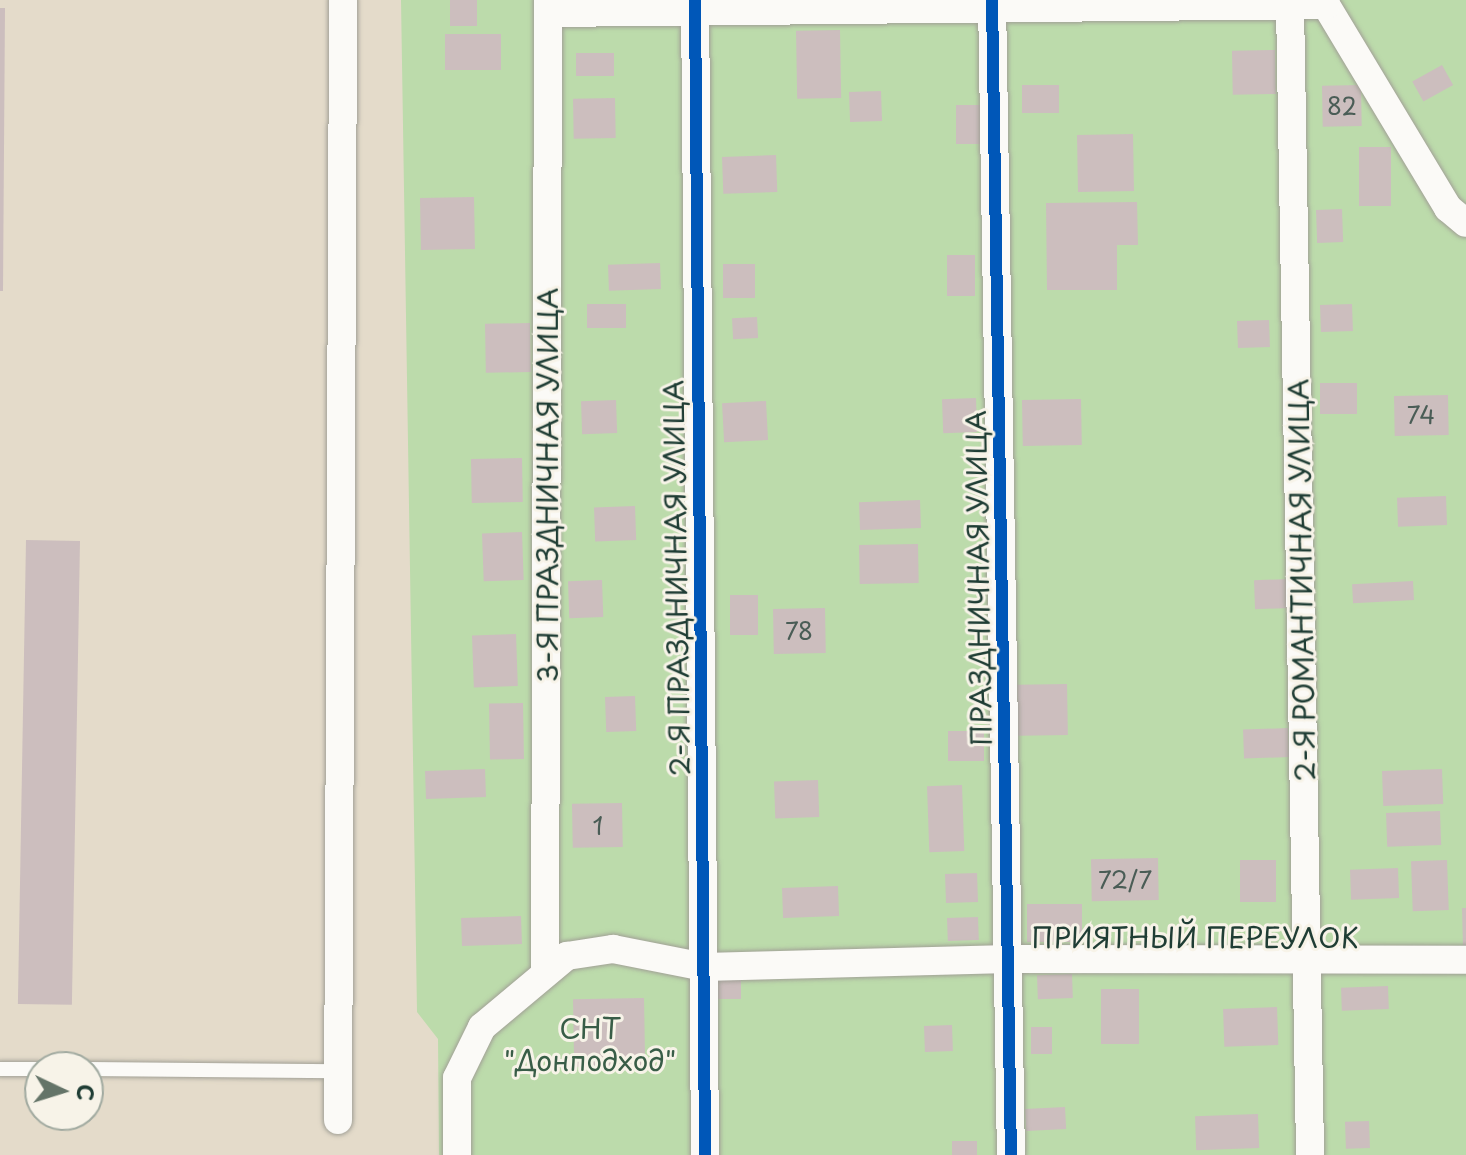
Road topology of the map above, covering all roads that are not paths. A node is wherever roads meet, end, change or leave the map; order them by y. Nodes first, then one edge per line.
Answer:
1 (343, 0) edge
2 (1325, 2) edge
3 (992, 4) edge
4 (695, 5) edge
5 (1290, 5) junction
6 (548, 6) edge
7 (1460, 209) edge
8 (1009, 959) junction
9 (1466, 960) edge
10 (1309, 964) junction
11 (704, 967) junction
12 (545, 969) junction
13 (0, 1069) edge
14 (24, 1069) edge
15 (104, 1069) edge
16 (338, 1071) junction
17 (338, 1120) dead end
18 (457, 1155) edge
19 (705, 1155) edge
20 (1011, 1155) edge
21 (1310, 1155) edge

1 - 16 street
2 - 5 street
2 - 7 street
3 - 4 street
3 - 5 street
3 - 8 street, ПРАЗДНИЧНАЯ УЛИЦА
4 - 6 street
4 - 11 street, 2-Я ПРАЗДНИЧНАЯ УЛИЦА
5 - 10 street, 2-Я РОМАНТИЧНАЯ УЛИЦА
6 - 12 street, 3-Я ПРАЗДНИЧНАЯ УЛИЦА
8 - 10 street, ПРИЯТНЫЙ ПЕРЕУЛОК
8 - 11 street, ПРИЯТНЫЙ ПЕРЕУЛОК
8 - 20 street, ПРАЗДНИЧНАЯ УЛИЦА
9 - 10 street, ПРИЯТНЫЙ ПЕРЕУЛОК
10 - 21 street, 2-Я РОМАНТИЧНАЯ УЛИЦА
11 - 12 street, ПРИЯТНЫЙ ПЕРЕУЛОК
11 - 19 street, 2-Я ПРАЗДНИЧНАЯ УЛИЦА
12 - 18 street, ПРИЯТНЫЙ ПЕРЕУЛОК
13 - 14 lane
15 - 16 lane
16 - 17 street

